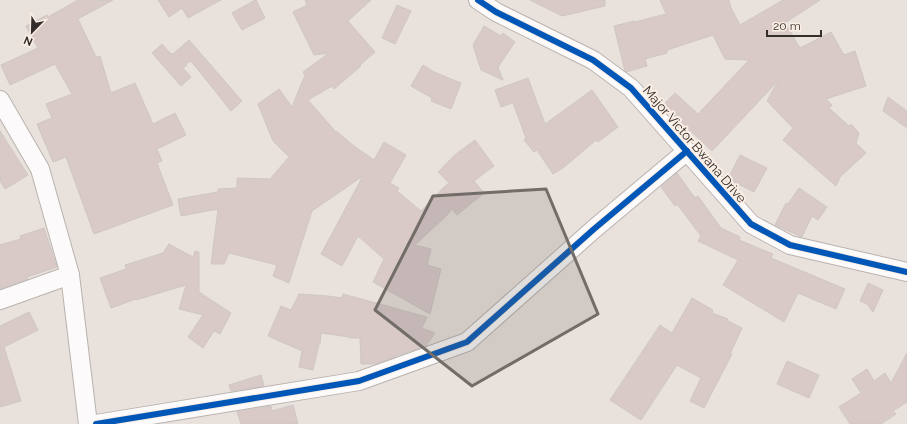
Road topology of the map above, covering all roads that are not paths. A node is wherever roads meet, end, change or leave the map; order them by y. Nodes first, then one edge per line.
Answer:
1 (478, 0) edge
2 (0, 100) edge
3 (687, 151) junction
4 (907, 272) edge
5 (70, 275) junction
6 (0, 300) edge
7 (88, 424) edge
8 (96, 424) edge

1 - 3 street, Major Victor Bwana Drive
2 - 5 street
3 - 4 street, Major Victor Bwana Drive
3 - 8 street
5 - 6 street
5 - 7 street

